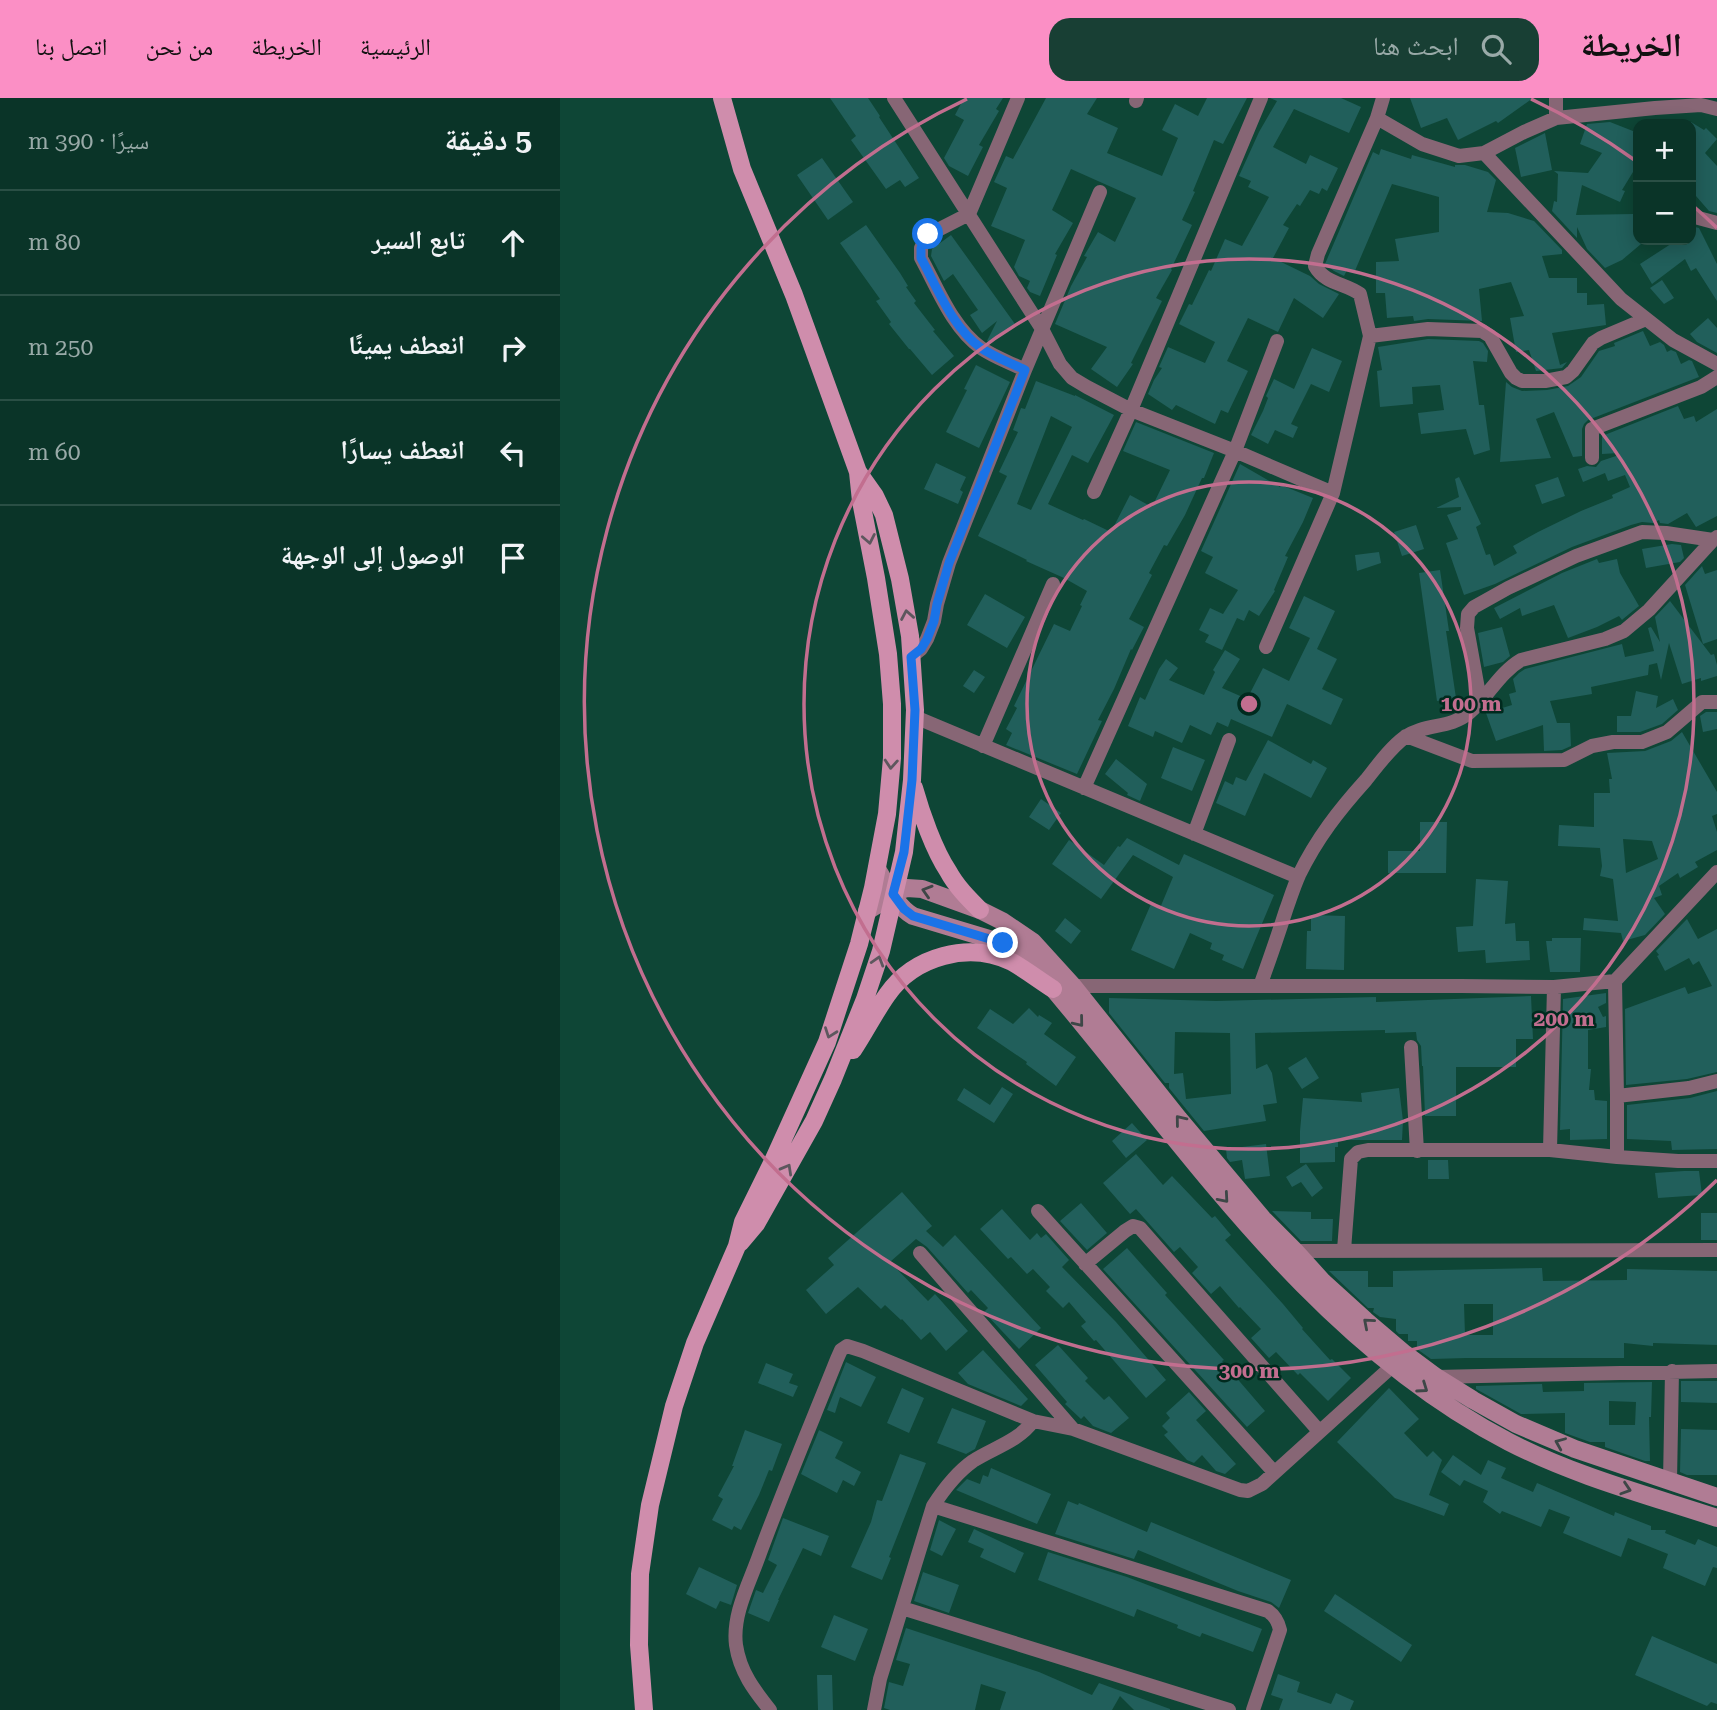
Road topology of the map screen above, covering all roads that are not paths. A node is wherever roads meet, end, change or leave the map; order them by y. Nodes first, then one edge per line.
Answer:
1 (722, 98) edge
2 (894, 98) edge
3 (1018, 98) edge
4 (1261, 98) edge
5 (1383, 98) edge
6 (1556, 98) edge
7 (1692, 102) edge
8 (1717, 108) edge
9 (1377, 118) junction
10 (1556, 118) junction
11 (1484, 153) junction
12 (1100, 192) dead end
13 (969, 214) junction
14 (1696, 217) edge
15 (1717, 223) edge
16 (1646, 319) junction
17 (1042, 329) junction
18 (1370, 336) junction
19 (1277, 341) dead end
20 (1717, 364) edge
21 (1025, 370) junction
22 (1717, 377) edge
23 (1131, 410) junction
24 (1235, 451) junction
25 (1592, 458) dead end
26 (858, 471) junction
27 (1094, 492) dead end
28 (1333, 493) junction
29 (1715, 538) edge
30 (1053, 584) dead end
31 (1266, 647) dead end
32 (911, 657) junction
33 (1480, 700) junction
34 (1717, 702) edge
35 (915, 717) junction
36 (1406, 736) junction
37 (1229, 740) dead end
38 (984, 746) junction
39 (912, 780) junction
40 (1084, 788) junction
41 (1194, 834) junction
42 (877, 869) junction
43 (1717, 872) edge
44 (1298, 877) junction
45 (893, 894) junction
46 (980, 910) junction
47 (867, 911) junction
48 (1615, 981) junction
49 (1073, 986) junction
50 (1261, 986) junction
51 (1554, 987) junction
52 (1053, 989) junction
53 (1411, 1047) dead end
54 (833, 1079) junction
55 (1717, 1081) edge
56 (1617, 1096) junction
57 (1550, 1150) junction
58 (1417, 1151) junction
59 (1617, 1157) junction
60 (1717, 1161) edge
61 (1038, 1211) dead end
62 (737, 1246) junction
63 (1344, 1250) junction
64 (1717, 1250) edge
65 (1296, 1251) junction
66 (920, 1254) dead end
67 (1277, 1256) junction
68 (1085, 1264) junction
69 (1399, 1360) junction
70 (1672, 1371) junction
71 (1717, 1371) edge
72 (1436, 1377) junction
73 (1033, 1421) junction
74 (1073, 1429) junction
75 (1320, 1431) junction
76 (1274, 1472) junction
77 (1670, 1481) junction
78 (1717, 1497) edge
79 (933, 1506) junction
80 (1717, 1518) edge
81 (902, 1608) junction
82 (644, 1710) edge
83 (770, 1710) edge
84 (874, 1710) edge
85 (1229, 1710) edge
86 (1253, 1710) edge

1 - 26 main road
2 - 13 street
3 - 13 street
4 - 23 street
5 - 9 street
6 - 10 street
7 - 8 street
7 - 10 street
9 - 11 street
9 - 18 street
10 - 11 street
11 - 16 street
12 - 17 street
13 - 17 street
13 - 21 street
14 - 15 street
16 - 18 street
16 - 20 street
17 - 21 street
17 - 23 street
18 - 28 street
19 - 24 street
21 - 32 street
22 - 25 street
23 - 24 street
23 - 27 street
24 - 28 street
24 - 40 street
32 -> 26 main road
26 -> 42 main road
28 - 31 street
29 - 33 street
29 - 33 street
30 - 38 street
32 - 35 main road
33 - 36 street
34 - 36 street
35 - 38 street
35 - 39 main road
36 - 44 street
37 - 41 street
38 - 40 street
39 - 45 main road
39 - 46 main road
40 - 41 street
41 - 44 street
42 - 45 street
42 - 47 main road
43 - 48 street
44 - 50 street
46 -> 45 street
45 - 47 street
45 - 52 street
54 -> 45 main road
46 - 49 street
47 -> 62 main road
48 - 51 street
48 - 56 street
49 - 50 street
49 - 52 street
65 -> 49 street
50 - 51 street
51 - 57 street
52 - 54 main road
52 -> 67 street
53 - 58 street
62 -> 54 main road
55 - 56 street
56 - 59 street
57 - 58 street
57 - 59 street
58 - 63 street
59 - 60 street
61 - 68 street
62 - 82 main road
63 - 64 street
63 - 65 street
65 - 67 street
69 -> 65 street
66 - 74 street
67 - 69 street
68 - 75 street
68 - 76 street
69 - 72 street
69 - 75 street
69 -> 80 street
70 - 71 street
70 - 72 street
70 - 77 street
77 -> 72 street
73 - 74 street
73 - 79 street
73 - 83 street
74 - 76 street
75 - 76 street
77 - 78 street
79 - 81 street
79 - 86 street
81 - 84 street
81 - 85 street

